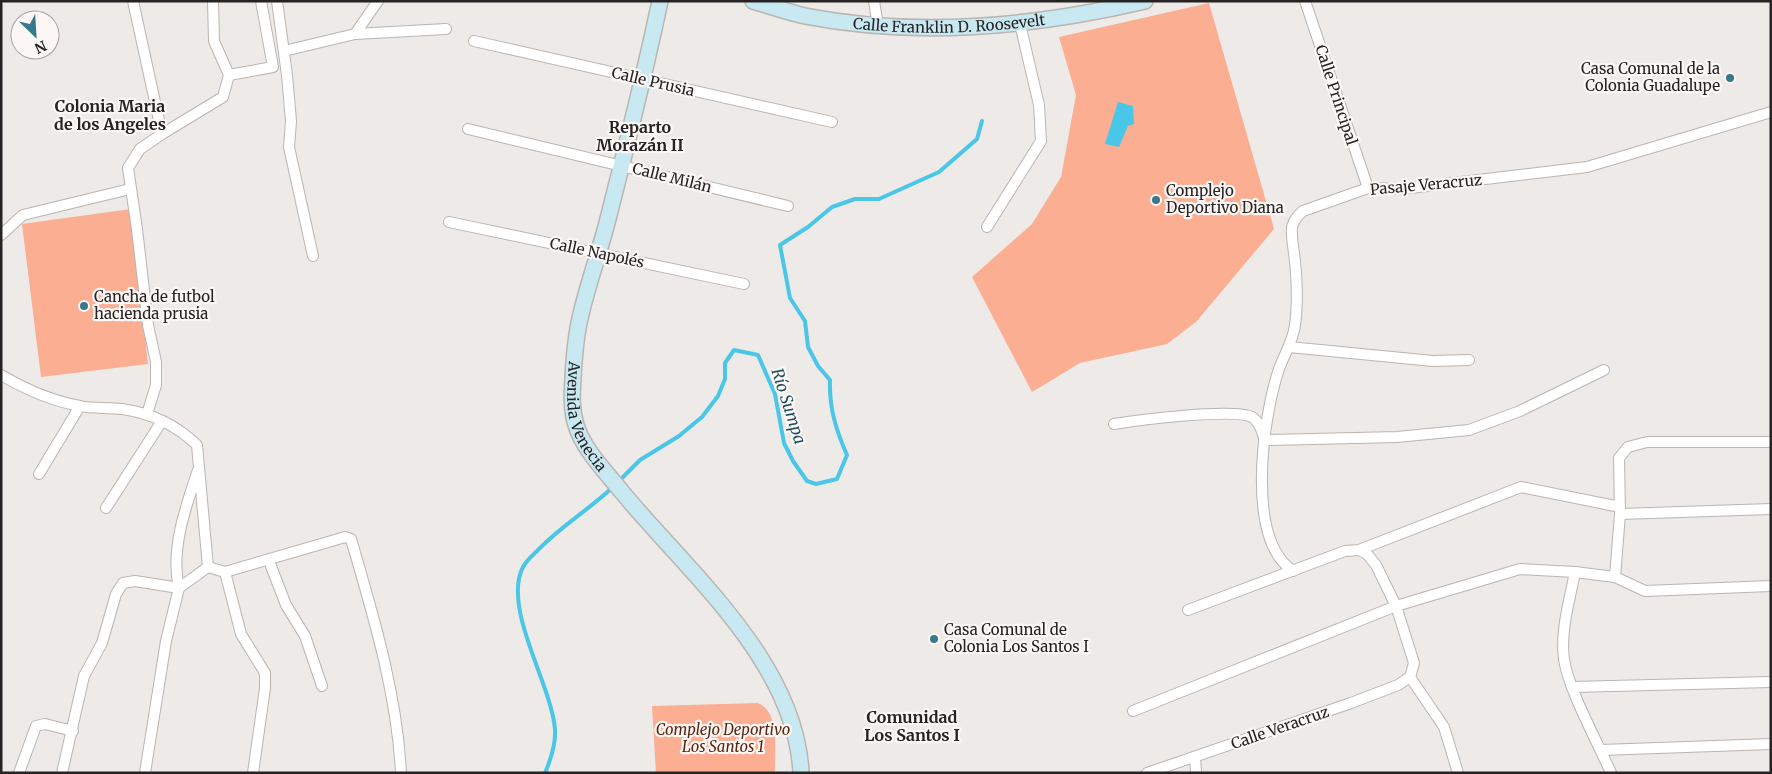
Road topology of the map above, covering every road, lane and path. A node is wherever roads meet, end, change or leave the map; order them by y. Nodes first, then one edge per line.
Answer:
1 (133, 1) edge
2 (213, 1) edge
3 (261, 1) edge
4 (276, 1) edge
5 (378, 1) edge
6 (660, 1) edge
7 (754, 1) edge
8 (874, 1) edge
9 (1145, 1) edge
10 (1305, 1) edge
11 (1020, 24) junction
12 (878, 26) junction
13 (446, 29) dead end
14 (355, 34) junction
15 (474, 41) dead end
16 (284, 51) junction
17 (229, 75) junction
18 (643, 80) junction
19 (1771, 112) edge
20 (832, 122) dead end
21 (468, 129) dead end
22 (162, 134) junction
23 (621, 166) junction
24 (1368, 188) junction
25 (130, 189) junction
26 (788, 206) dead end
27 (449, 222) dead end
28 (987, 227) dead end
29 (1, 235) edge
30 (599, 254) junction
31 (312, 256) dead end
32 (744, 284) dead end
33 (1289, 347) junction
34 (1469, 360) dead end
35 (1604, 370) dead end
36 (1, 374) edge
37 (80, 406) junction
38 (147, 414) junction
39 (162, 421) junction
40 (1114, 424) dead end
41 (1265, 440) junction
42 (1771, 442) edge
43 (200, 465) junction
44 (39, 474) dead end
45 (106, 508) dead end
46 (1771, 508) edge
47 (1620, 510) junction
48 (1358, 550) junction
49 (269, 561) junction
50 (208, 567) junction
51 (1293, 571) junction
52 (225, 572) junction
53 (1575, 572) junction
54 (1615, 578) junction
55 (1771, 586) edge
56 (179, 588) junction
57 (1396, 606) junction
58 (1188, 610) dead end
59 (1410, 677) junction
60 (1771, 682) edge
61 (322, 686) dead end
62 (1572, 687) junction
63 (1133, 711) dead end
64 (73, 731) junction
65 (1771, 744) edge
66 (1601, 750) junction
67 (1195, 757) junction
68 (19, 773) edge
69 (62, 773) edge
70 (144, 773) edge
71 (253, 773) edge
72 (401, 773) edge
73 (801, 773) edge
74 (1147, 773) edge
75 (1196, 773) edge
76 (1458, 773) edge
77 (1611, 773) edge

1 - 22 street
2 - 17 street
3 - 17 street
4 - 16 street
5 - 14 street
6 - 18 street, Avenida Venecia
7 - 12 street, Calle Franklin D. Roosevelt
8 - 12 street
9 - 11 street, Calle Franklin D. Roosevelt
10 - 24 street, Calle Principal
11 - 12 street, Calle Franklin D. Roosevelt
11 - 28 street
13 - 14 street
14 - 16 street
15 - 18 street, Calle Prusia
16 - 31 street
17 - 22 street
18 - 20 street, Calle Prusia
18 - 23 street, Avenida Venecia
19 - 24 street, Pasaje Veracruz
21 - 23 street, Calle Milán
22 - 25 street
23 - 26 street, Calle Milán
23 - 30 street, Avenida Venecia
24 - 33 street, Pasaje Veracruz
25 - 29 street
25 - 38 street
27 - 30 street, Calle Napolés
30 - 32 street, Calle Napolés
30 - 73 street, Avenida Venecia
33 - 34 street
33 - 41 street, Pasaje Veracruz
35 - 41 street
36 - 37 street
37 - 38 street
37 - 44 street
38 - 39 street
39 - 43 street
39 - 45 street
40 - 41 street
41 - 51 street, Pasaje Veracruz
42 - 47 street
43 - 50 street
43 - 56 street
46 - 47 street
47 - 48 street
47 - 54 street
48 - 51 street
48 - 57 street
49 - 52 street
49 - 61 street
49 - 72 street
50 - 52 street
50 - 56 street
51 - 58 street
52 - 71 street
53 - 54 street
53 - 57 street
53 - 62 street
54 - 55 street
56 - 64 street
56 - 70 street
57 - 59 street
57 - 63 street
59 - 67 street, Calle Veracruz
59 - 76 street
60 - 62 street
62 - 66 street
64 - 68 street
64 - 69 street
65 - 66 street
66 - 77 street
67 - 74 street, Calle Veracruz
67 - 75 street

